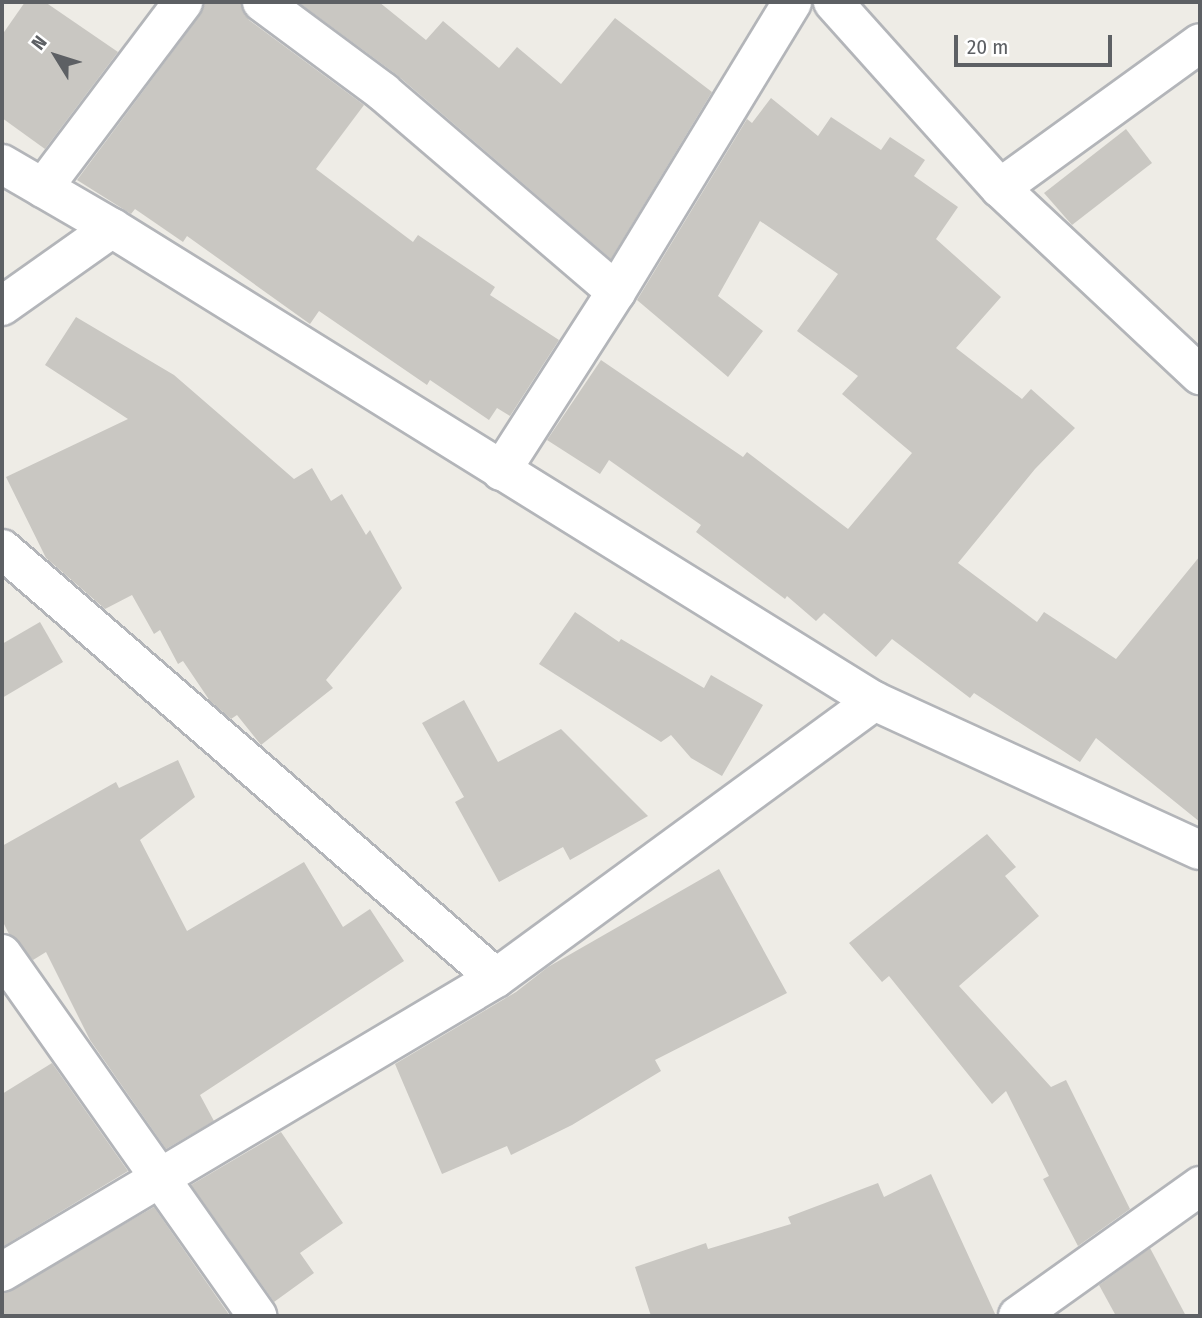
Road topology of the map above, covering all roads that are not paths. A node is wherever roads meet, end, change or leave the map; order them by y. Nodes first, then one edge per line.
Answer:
1 (183, 2) edge
2 (262, 2) edge
3 (792, 2) edge
4 (833, 2) edge
5 (1200, 43) edge
6 (2, 164) edge
7 (43, 188) junction
8 (1000, 188) junction
9 (112, 228) junction
10 (616, 292) junction
11 (2, 306) edge
12 (1200, 374) edge
13 (501, 471) junction
14 (2, 549) edge
15 (874, 701) junction
16 (1200, 850) edge
17 (2, 954) edge
18 (496, 978) junction
19 (160, 1176) junction
20 (1200, 1186) edge
21 (2, 1272) edge
22 (257, 1316) edge
23 (1018, 1316) edge

1 - 7 street
2 - 10 street
3 - 10 street
4 - 8 street
5 - 8 street
6 - 7 street
7 - 9 street
8 - 12 street
9 - 11 street
9 - 13 street
10 - 13 street
13 - 15 street
14 - 18 street
15 - 16 street
15 - 18 street
17 - 19 street
18 - 19 street
19 - 21 street
19 - 22 street
20 - 23 street

